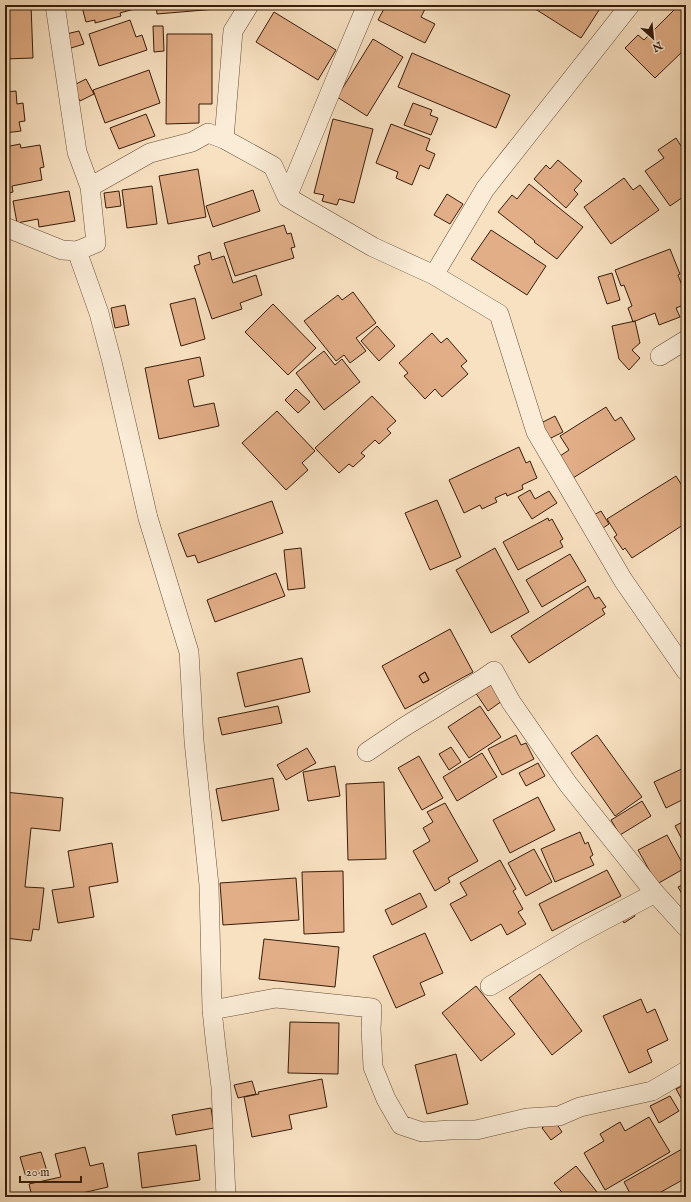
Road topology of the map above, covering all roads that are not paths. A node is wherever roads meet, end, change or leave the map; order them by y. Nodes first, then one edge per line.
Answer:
1 (55, 5) edge
2 (249, 5) edge
3 (367, 5) edge
4 (630, 5) edge
5 (224, 140) junction
6 (90, 187) junction
7 (287, 196) junction
8 (5, 227) edge
9 (77, 251) junction
10 (434, 275) junction
11 (686, 340) edge
12 (660, 356) dead end
13 (686, 671) edge
14 (367, 752) dead end
15 (656, 893) junction
16 (686, 927) edge
17 (490, 986) dead end
18 (212, 1010) junction
19 (686, 1071) edge
20 (226, 1197) edge

1 - 6 street
2 - 5 street
3 - 7 street
4 - 10 street
5 - 6 street
5 - 7 street
6 - 9 street
7 - 10 street
8 - 9 street
9 - 18 street
10 - 13 street
11 - 12 street
14 - 15 street
15 - 16 street
15 - 17 street
18 - 19 street
18 - 20 street

